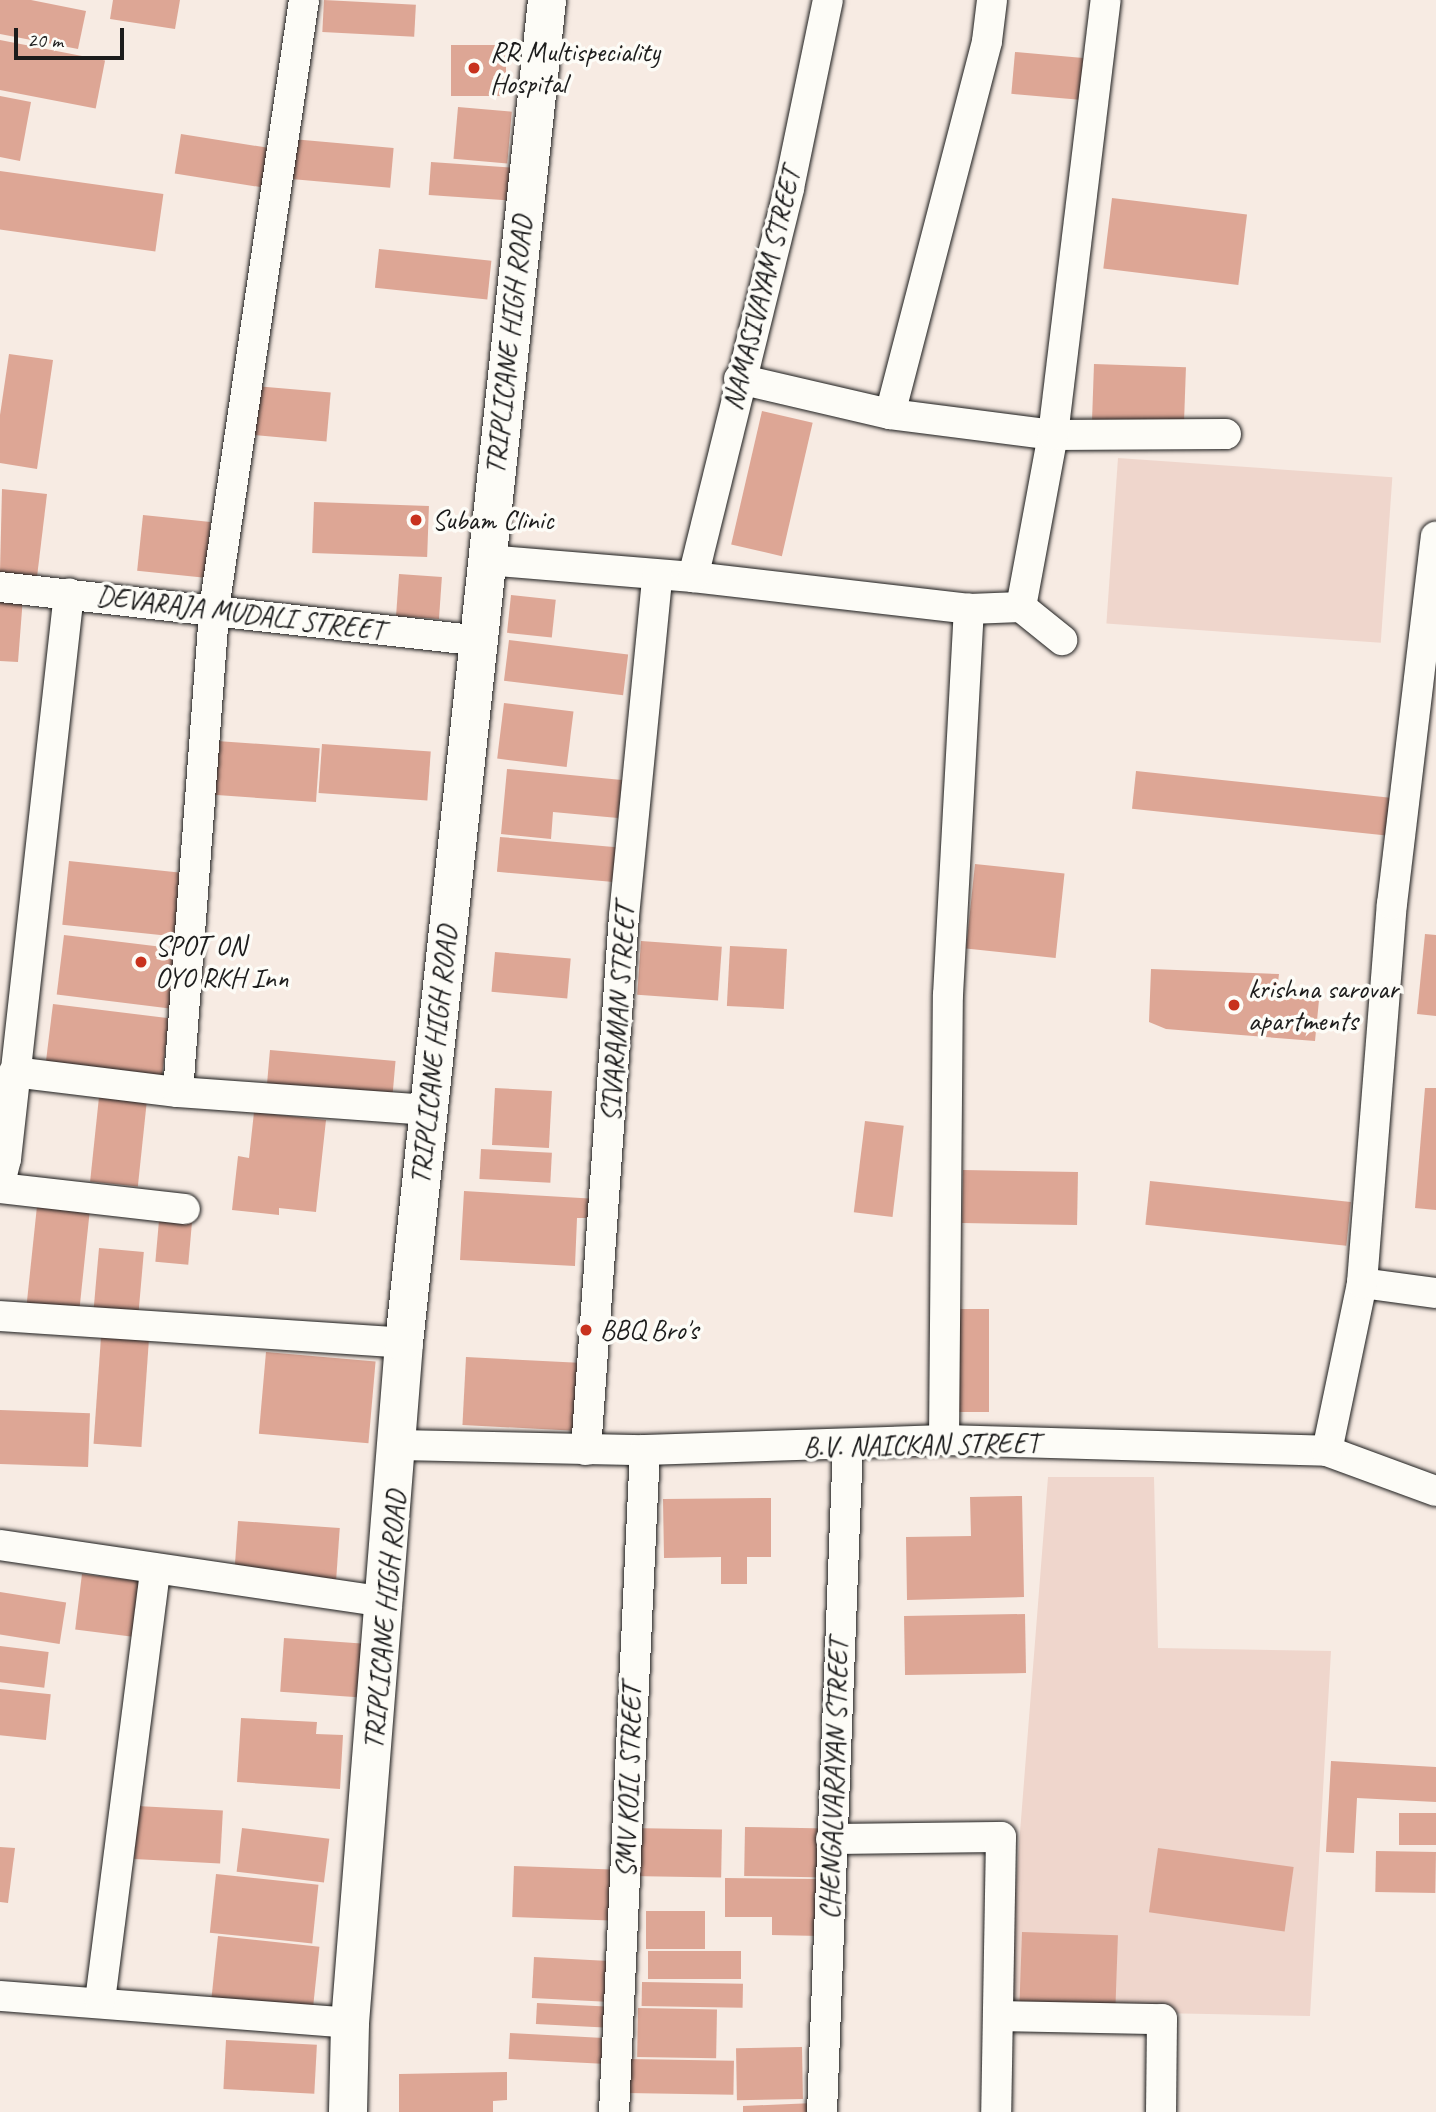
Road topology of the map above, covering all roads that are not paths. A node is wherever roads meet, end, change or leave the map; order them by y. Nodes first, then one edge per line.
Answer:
1 (304, 0) edge
2 (547, 0) edge
3 (828, 0) edge
4 (992, 0) edge
5 (1106, 0) edge
6 (739, 379) junction
7 (890, 414) junction
8 (1226, 434) dead end
9 (1053, 435) junction
10 (1436, 537) edge
11 (485, 560) junction
12 (657, 577) junction
13 (693, 577) junction
14 (0, 587) edge
15 (69, 593) junction
16 (1021, 607) junction
17 (214, 609) junction
18 (969, 609) junction
19 (1062, 640) dead end
20 (480, 641) junction
21 (14, 1072) junction
22 (178, 1092) junction
23 (428, 1110) junction
24 (2, 1172) edge
25 (185, 1209) dead end
26 (1362, 1283) junction
27 (1436, 1293) edge
28 (0, 1317) edge
29 (404, 1343) junction
30 (944, 1440) junction
31 (399, 1445) junction
32 (848, 1445) junction
33 (586, 1450) junction
34 (645, 1450) junction
35 (1327, 1451) junction
36 (1436, 1491) edge
37 (0, 1545) edge
38 (155, 1571) junction
39 (387, 1602) junction
40 (831, 1839) junction
41 (0, 1996) edge
42 (100, 2001) junction
43 (999, 2016) junction
44 (350, 2023) junction
45 (348, 2112) edge
46 (614, 2112) edge
47 (822, 2112) edge
48 (996, 2112) edge
49 (1161, 2112) edge

1 - 17 street
2 - 11 main road, TRIPLICANE HIGH ROAD
3 - 6 street, NAMASIVAYAM STREET
4 - 7 street
5 - 9 street
6 - 7 street
6 - 13 street, NAMASIVAYAM STREET
7 - 9 street
8 - 9 street
9 - 16 street
10 - 26 street
11 - 12 street
11 - 20 main road, TRIPLICANE HIGH ROAD
12 - 13 street
12 - 33 street, SIVARAMAN STREET
13 - 18 street
14 - 15 street, DEVARAJA MUDALI STREET
15 - 17 street, DEVARAJA MUDALI STREET
15 - 21 street
16 - 18 street
16 - 19 street
17 - 20 street, DEVARAJA MUDALI STREET
17 - 22 street
18 - 30 street
20 - 23 main road, TRIPLICANE HIGH ROAD
21 - 22 street
21 - 24 street
22 - 23 street
23 - 29 main road, TRIPLICANE HIGH ROAD
24 - 25 street
26 - 27 street
26 - 35 street
28 - 29 street
29 - 31 main road, TRIPLICANE HIGH ROAD
30 - 32 street, B.V. NAICKAN STREET
30 - 35 street, B.V. NAICKAN STREET
31 - 33 street, B.V. NAICKAN STREET
31 - 39 main road, TRIPLICANE HIGH ROAD
32 - 34 street, B.V. NAICKAN STREET
32 - 40 street, CHENGALVARAYAN STREET
33 - 34 street, B.V. NAICKAN STREET
34 - 46 street, SMV KOIL STREET
35 - 36 street, B.V. NAICKAN STREET
37 - 38 street
38 - 39 street
38 - 42 street
39 - 44 main road, TRIPLICANE HIGH ROAD
40 - 43 street
40 - 47 street, CHENGALVARAYAN STREET
41 - 42 street
42 - 44 street
43 - 48 street
43 - 49 street
44 - 45 main road, TRIPLICANE HIGH ROAD

